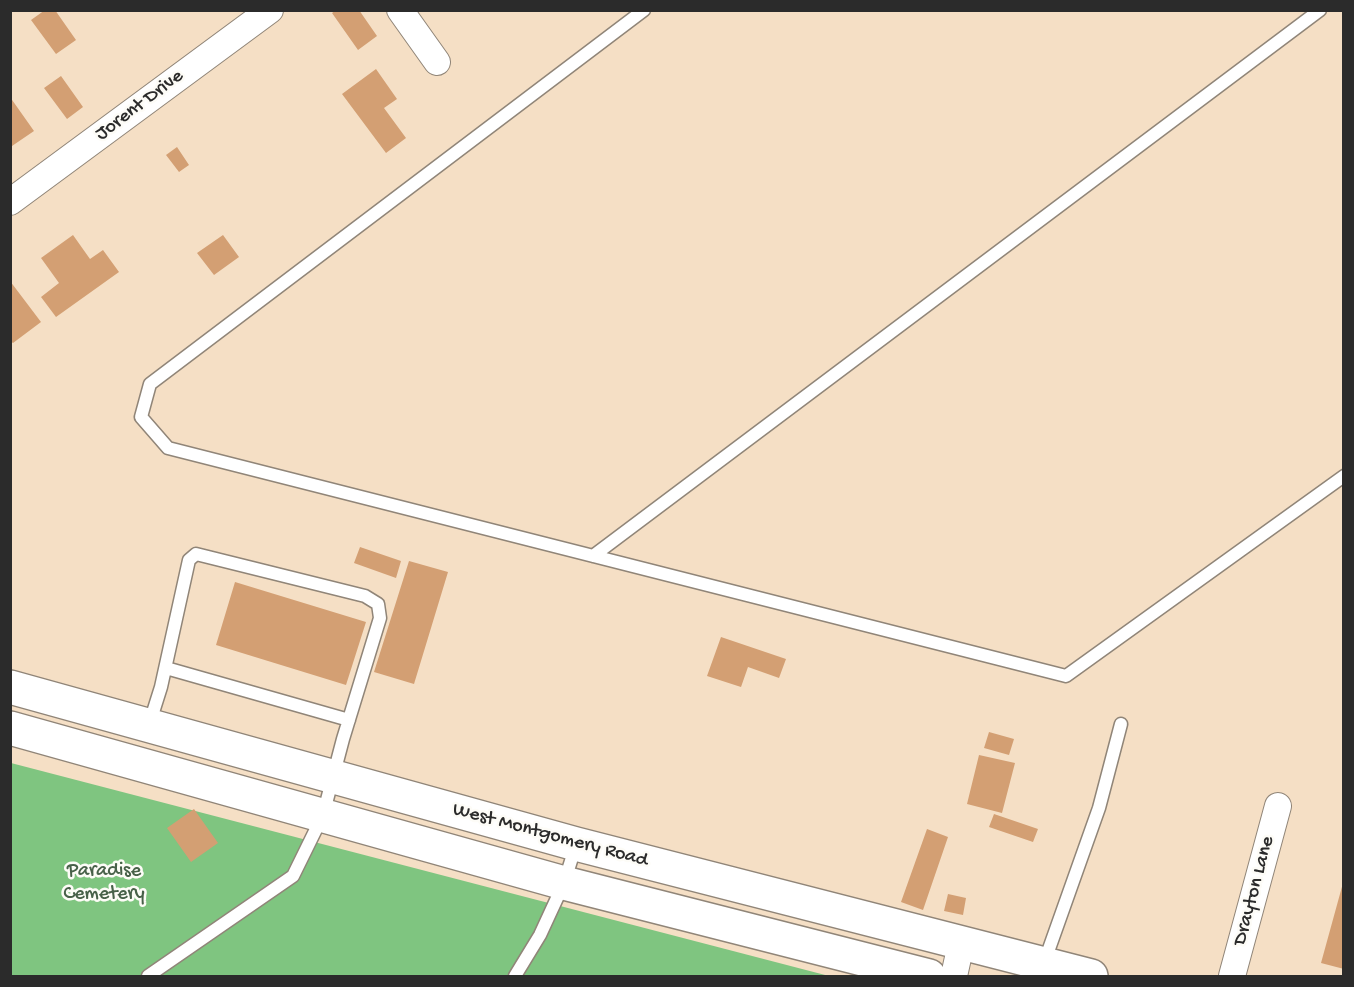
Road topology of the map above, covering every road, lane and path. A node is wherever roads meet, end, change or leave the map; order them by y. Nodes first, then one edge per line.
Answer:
1 (270, 10) edge
2 (400, 10) edge
3 (644, 10) edge
4 (1320, 10) edge
5 (437, 62) dead end
6 (10, 202) edge
7 (1344, 476) edge
8 (593, 556) junction
9 (166, 668) junction
10 (10, 687) edge
11 (349, 720) junction
12 (1121, 724) dead end
13 (149, 725) junction
14 (10, 728) edge
15 (334, 777) junction
16 (1278, 806) dead end
17 (323, 815) junction
18 (576, 844) junction
19 (564, 883) junction
20 (962, 944) junction
21 (1044, 964) junction
22 (148, 976) edge
23 (515, 976) edge
24 (929, 976) edge
25 (954, 976) edge
26 (1091, 976) edge
27 (1232, 976) edge

1 - 6 street, Jorent Drive
2 - 5 street
3 - 8 lane
4 - 8 lane
7 - 8 lane
9 - 11 lane
9 - 11 lane
9 - 13 lane
10 - 13 main road, West Montgomery Road
11 - 15 lane
12 - 21 lane
13 - 15 main road, West Montgomery Road
14 - 17 main road, West Montgomery Road
15 - 17 lane
15 - 18 main road, West Montgomery Road
16 - 27 street, Drayton Lane
17 - 19 main road, West Montgomery Road
17 - 22 lane
18 - 19 lane
18 - 20 main road, West Montgomery Road
19 - 23 lane
19 - 24 main road, West Montgomery Road
20 - 21 main road, West Montgomery Road
20 - 25 street
21 - 26 main road, West Montgomery Road

